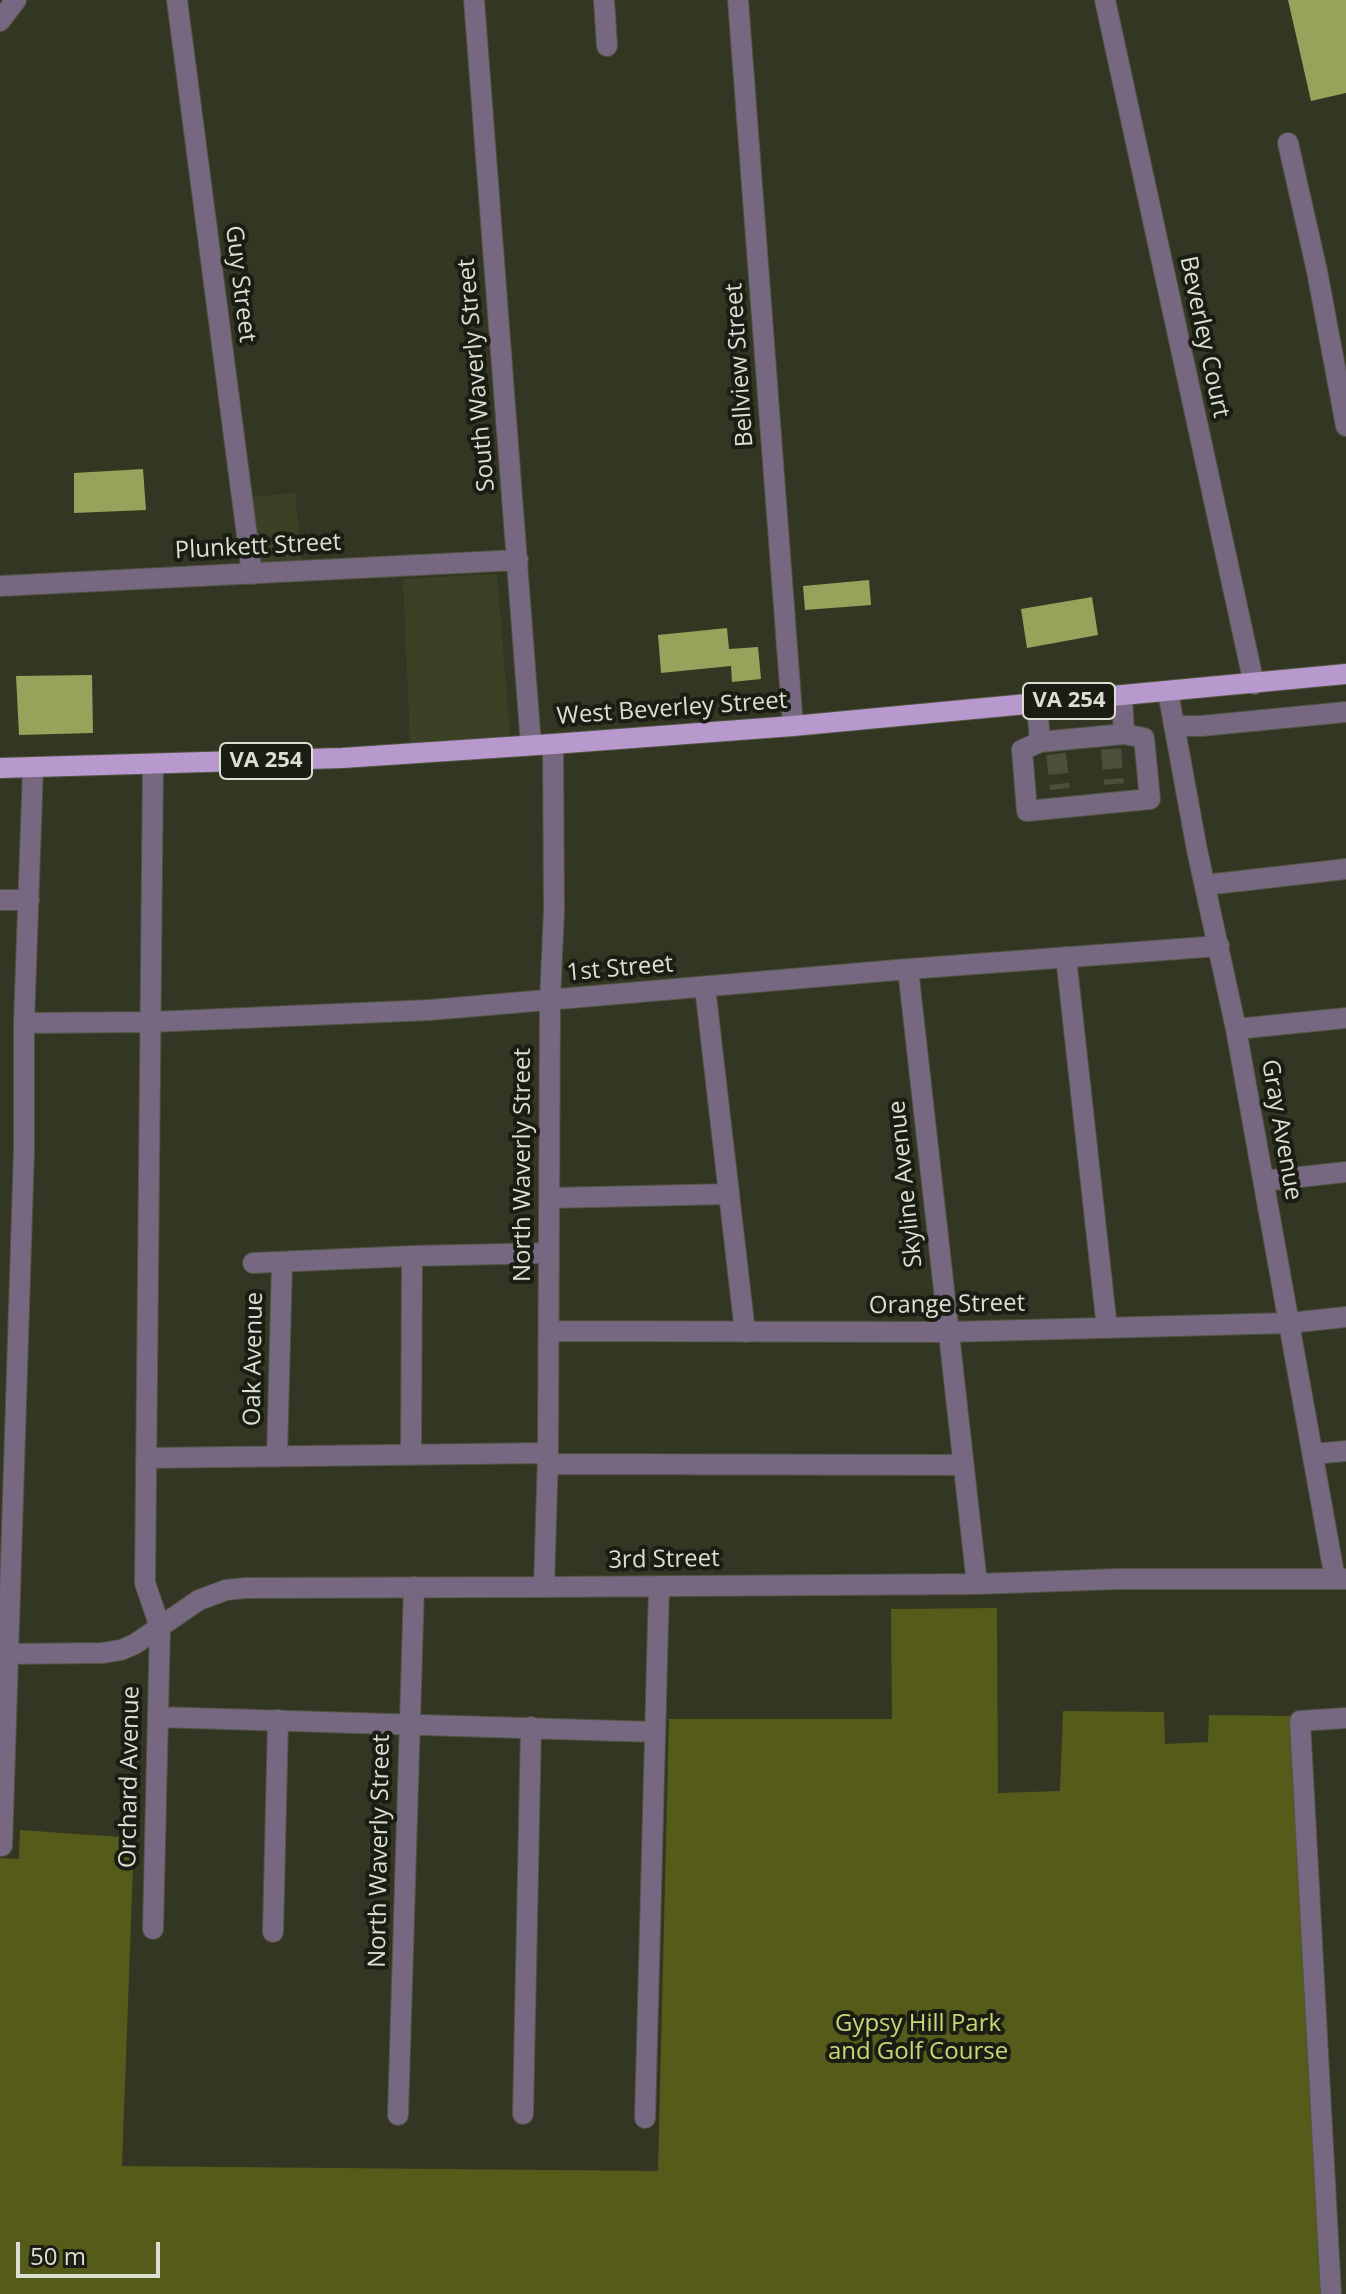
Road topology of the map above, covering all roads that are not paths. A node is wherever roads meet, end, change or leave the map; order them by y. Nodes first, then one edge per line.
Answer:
1 (16, 0) edge
2 (177, 0) edge
3 (474, 0) edge
4 (604, 0) edge
5 (738, 0) edge
6 (1105, 0) edge
7 (0, 21) edge
8 (607, 46) dead end
9 (1288, 143) dead end
10 (1346, 426) edge
11 (518, 560) junction
12 (252, 574) junction
13 (0, 586) edge
14 (1346, 674) edge
15 (1254, 684) junction
16 (1168, 692) junction
17 (1122, 696) junction
18 (1037, 704) junction
19 (1346, 712) edge
20 (793, 726) junction
21 (1174, 726) junction
22 (1115, 740) junction
23 (553, 744) junction
24 (531, 745) junction
25 (1050, 745) junction
26 (153, 764) junction
27 (0, 768) edge
28 (33, 768) junction
29 (1187, 795) junction
30 (1150, 799) junction
31 (1346, 869) edge
32 (1205, 885) junction
33 (0, 900) edge
34 (29, 900) junction
35 (1219, 946) junction
36 (1066, 957) junction
37 (908, 969) junction
38 (705, 987) junction
39 (550, 1001) junction
40 (1346, 1018) edge
41 (151, 1022) junction
42 (24, 1023) junction
43 (1236, 1029) junction
44 (1346, 1172) edge
45 (1264, 1181) junction
46 (729, 1194) junction
47 (549, 1198) junction
48 (549, 1253) junction
49 (412, 1256) junction
50 (253, 1263) dead end
51 (282, 1263) junction
52 (1346, 1317) edge
53 (1289, 1323) junction
54 (1107, 1328) junction
55 (549, 1331) junction
56 (745, 1332) junction
57 (948, 1332) junction
58 (1346, 1451) edge
59 (1313, 1454) junction
60 (411, 1455) junction
61 (277, 1456) junction
62 (146, 1458) junction
63 (548, 1459) junction
64 (964, 1465) junction
65 (1340, 1579) edge
66 (977, 1584) junction
67 (659, 1586) junction
68 (414, 1587) junction
69 (544, 1587) junction
70 (160, 1627) junction
71 (4, 1654) edge
72 (158, 1717) junction
73 (1346, 1718) edge
74 (278, 1720) junction
75 (409, 1724) junction
76 (531, 1727) junction
77 (655, 1732) junction
78 (2, 1846) dead end
79 (153, 1929) dead end
80 (273, 1932) dead end
81 (523, 2114) dead end
82 (398, 2115) dead end
83 (645, 2118) dead end
84 (1331, 2294) edge

1 - 7 street
2 - 12 street, Guy Street
3 - 11 street, South Waverly Street
4 - 8 street
5 - 20 street, Bellview Street
6 - 15 street, Beverley Court
9 - 10 street
11 - 12 street, Plunkett Street
11 - 24 street, South Waverly Street
12 - 13 street, Plunkett Street
14 - 15 main road, West Beverley Street / VA 254
15 - 16 main road, West Beverley Street / VA 254
16 - 17 main road, West Beverley Street / VA 254
16 - 21 street, Gray Avenue
17 - 18 main road, West Beverley Street / VA 254
17 - 22 street
18 - 20 main road, West Beverley Street / VA 254
18 - 25 street
19 - 21 street
20 - 23 main road, West Beverley Street / VA 254
21 - 29 street, Gray Avenue
22 - 25 street
22 - 30 street
23 - 24 main road, West Beverley Street / VA 254
23 - 39 street, North Waverly Street
24 - 26 main road, West Beverley Street / VA 254
25 - 30 street
26 - 28 main road, West Beverley Street / VA 254
26 - 41 street
27 - 28 main road, West Beverley Street / VA 254
28 - 34 street
29 - 30 street
29 - 32 street, Gray Avenue
31 - 32 street
32 - 35 street, Gray Avenue
33 - 34 street
34 - 42 street
35 - 36 street, 1st Street
35 - 43 street, Gray Avenue
36 - 37 street, 1st Street
36 - 54 street
37 - 38 street, 1st Street
37 - 57 street, Skyline Avenue
38 - 39 street, 1st Street
38 - 46 street
39 - 41 street, 1st Street
39 - 47 street, North Waverly Street
40 - 43 street
41 - 42 street, 1st Street
41 - 62 street
42 - 71 street
43 - 45 street, Gray Avenue
44 - 45 street
45 - 53 street, Gray Avenue
46 - 47 street
46 - 56 street
47 - 48 street, North Waverly Street
48 - 49 street
48 - 55 street, North Waverly Street
49 - 51 street
49 - 60 street
50 - 51 street
51 - 61 street, Oak Avenue
52 - 53 street, Orange Street
53 - 54 street, Orange Street
53 - 59 street, Gray Avenue
54 - 57 street, Orange Street
55 - 56 street, Orange Street
55 - 63 street, North Waverly Street
56 - 57 street, Orange Street
57 - 64 street, Skyline Avenue
58 - 59 street
59 - 65 street, Gray Avenue
60 - 61 street
60 - 63 street
61 - 62 street
62 - 70 street
63 - 64 street
63 - 69 street, North Waverly Street
64 - 66 street, Skyline Avenue
65 - 66 street, 3rd Street
66 - 67 street, 3rd Street
67 - 69 street, 3rd Street
67 - 77 street
68 - 69 street, 3rd Street
68 - 70 street, 3rd Street
68 - 75 street, North Waverly Street
70 - 71 street, 3rd Street
70 - 72 street, Orchard Avenue
71 - 78 street
72 - 74 street
72 - 79 street, Orchard Avenue
73 - 84 street
74 - 75 street
74 - 80 street
75 - 76 street
75 - 82 street, North Waverly Street
76 - 77 street
76 - 81 street
77 - 83 street

